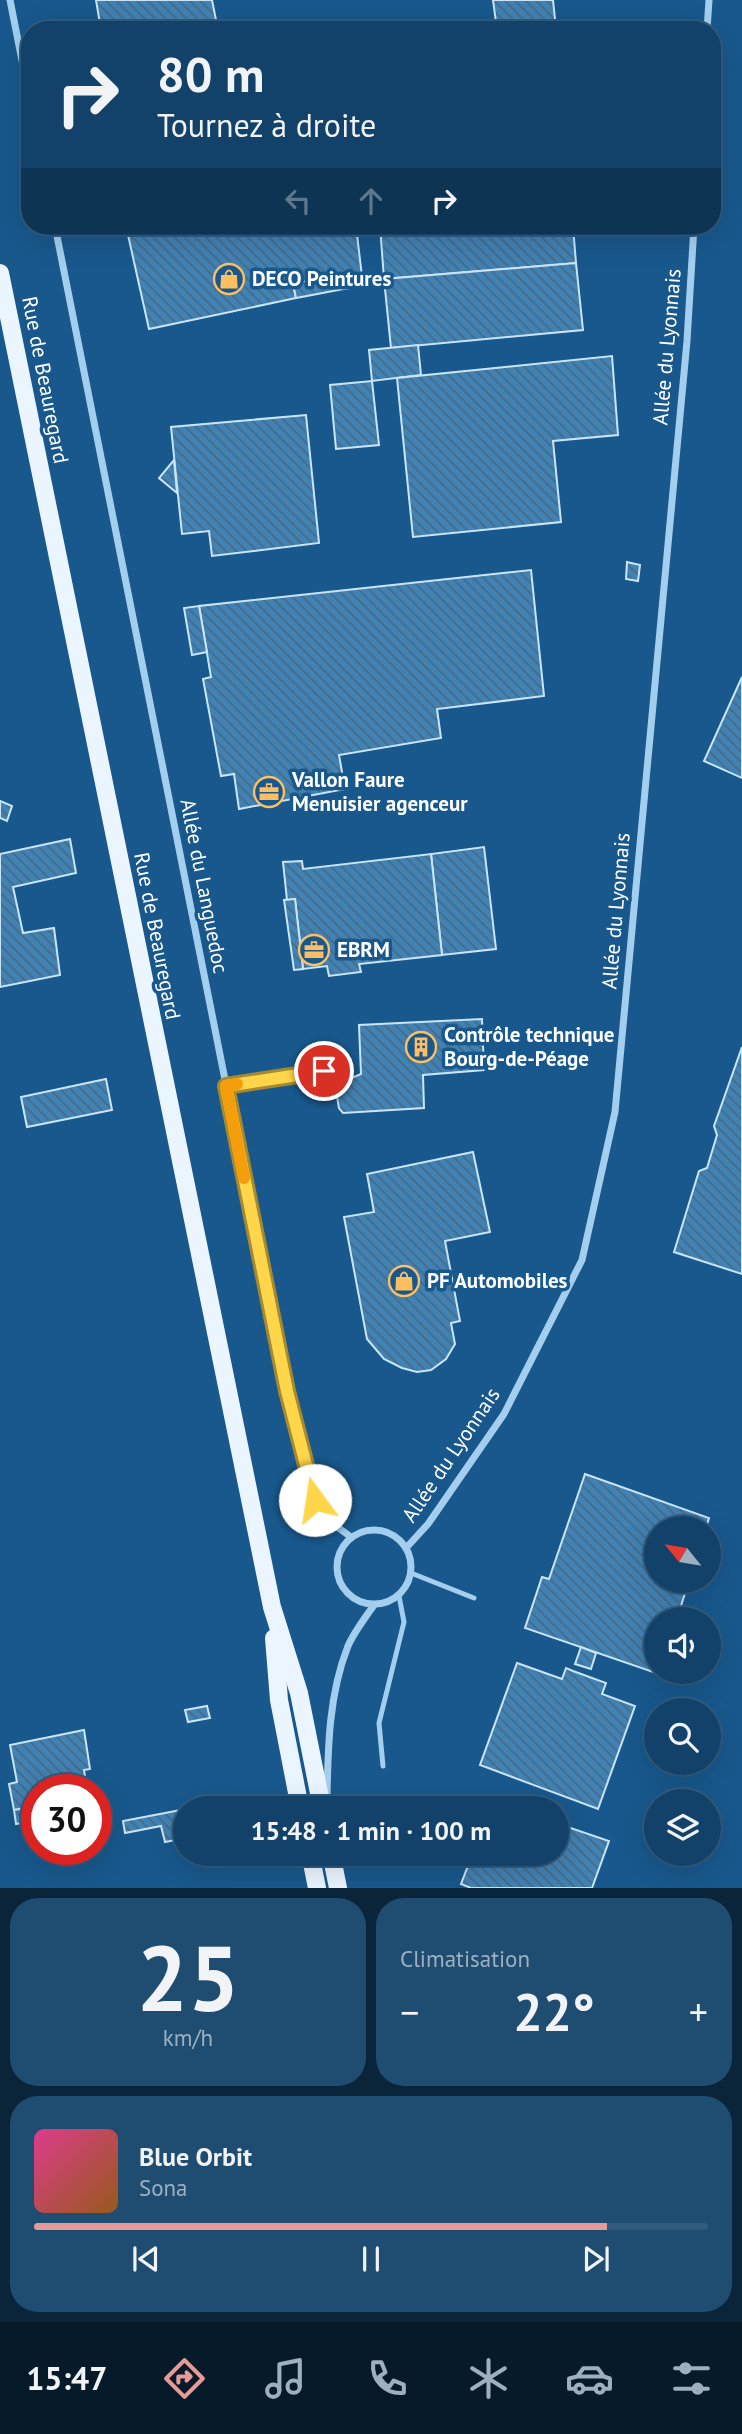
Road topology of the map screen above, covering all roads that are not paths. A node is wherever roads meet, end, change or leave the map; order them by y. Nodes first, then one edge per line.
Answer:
1 (10, 0) edge
2 (709, 0) edge
3 (708, 21) edge
4 (21, 56) edge
5 (57, 235) edge
6 (693, 235) edge
7 (0, 273) edge
8 (324, 1071) dead end
9 (226, 1086) junction
10 (351, 1538) junction
11 (407, 1547) junction
12 (411, 1573) junction
13 (399, 1596) junction
14 (474, 1598) dead end
15 (374, 1605) junction
16 (271, 1607) junction
17 (383, 1766) dead end
18 (298, 1796) edge
19 (321, 1796) edge
20 (325, 1796) edge
21 (313, 1866) edge
22 (334, 1866) edge
23 (317, 1888) edge
24 (338, 1888) edge

1 - 4 street
2 - 3 street
5 - 9 street, Allée du Languedoc
6 - 11 street, Allée du Lyonnais
7 - 16 main road, Rue de Beauregard
8 - 9 lane
9 - 10 street, Allée du Languedoc
10 - 11 street
10 - 15 street
11 - 12 street
12 - 13 street
12 - 14 lane
13 - 15 street
13 - 17 lane
15 - 20 street
16 - 18 main road, Rue de Beauregard
16 - 19 main road, Rue de Beauregard
21 - 23 main road
22 - 24 main road

